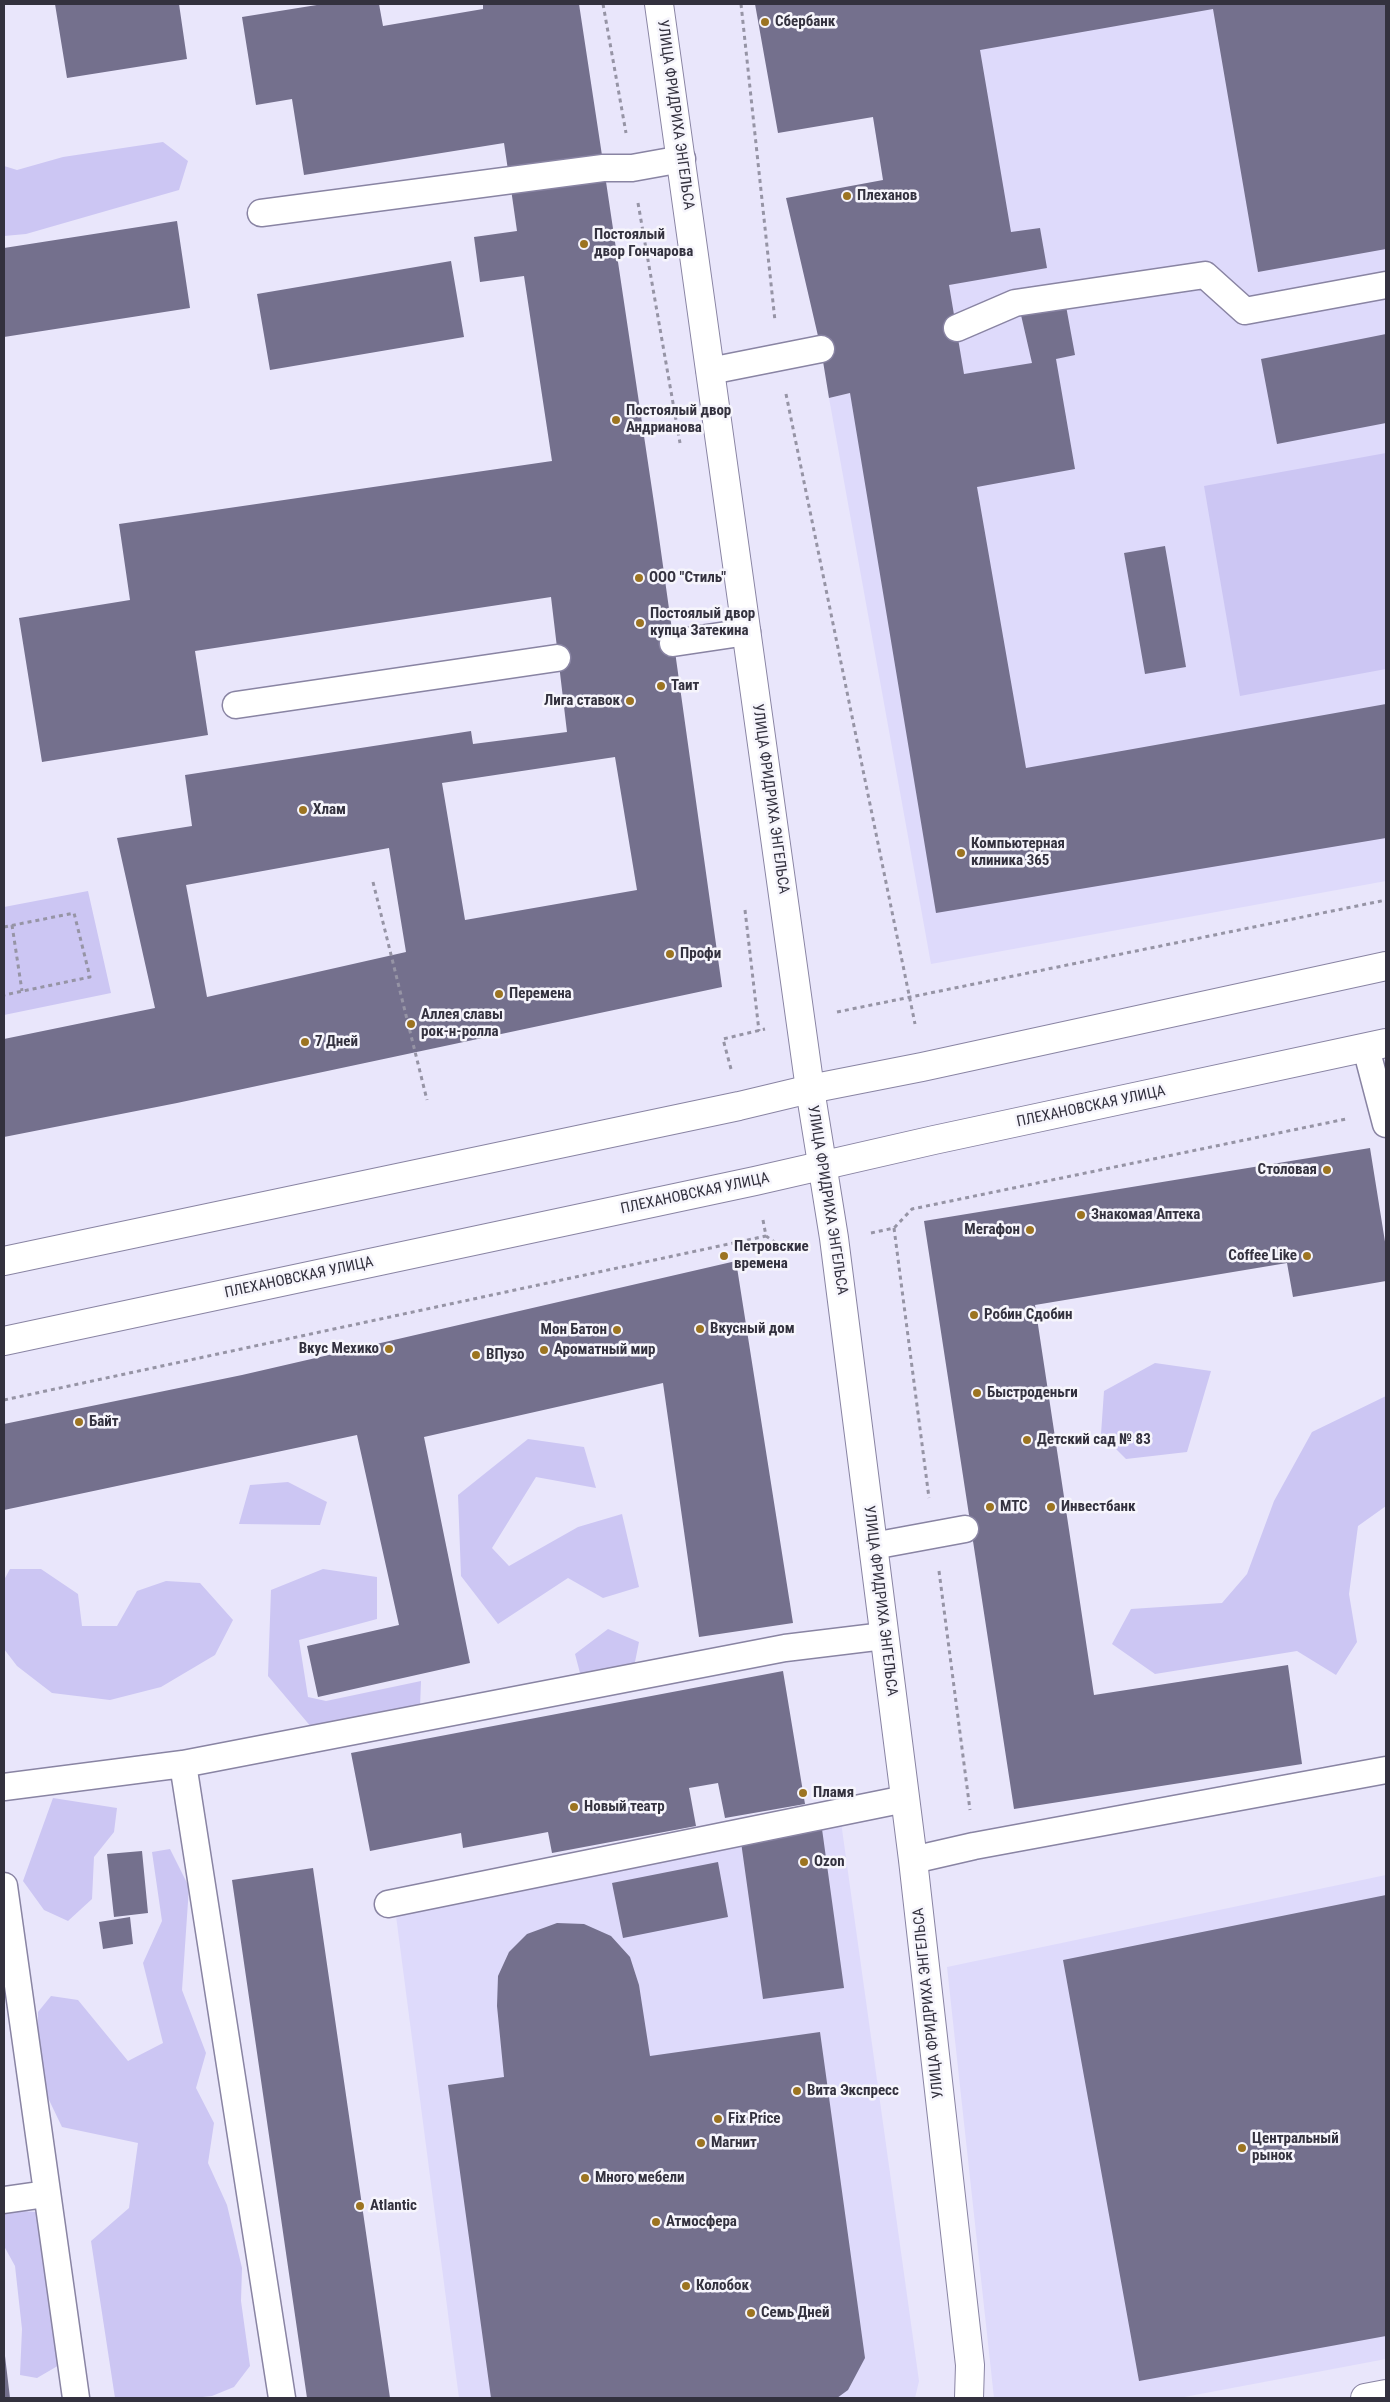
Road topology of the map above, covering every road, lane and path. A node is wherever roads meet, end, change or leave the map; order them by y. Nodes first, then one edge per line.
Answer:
1 (603, 4) edge
2 (659, 4) edge
3 (741, 4) edge
4 (682, 158) junction
5 (632, 168) junction
6 (261, 213) dead end
7 (1386, 285) edge
8 (956, 328) dead end
9 (821, 349) dead end
10 (779, 357) junction
11 (710, 371) junction
12 (681, 451) dead end
13 (747, 632) junction
14 (673, 642) dead end
15 (557, 658) dead end
16 (236, 705) dead end
17 (374, 882) dead end
18 (1386, 900) edge
19 (744, 903) dead end
20 (12, 925) junction
21 (4, 927) edge
22 (1386, 966) edge
23 (22, 991) junction
24 (4, 995) edge
25 (910, 996) junction
26 (861, 1007) dead end
27 (915, 1024) dead end
28 (1376, 1046) edge
29 (732, 1074) dead end
30 (810, 1089) junction
31 (427, 1100) dead end
32 (1385, 1117) edge
33 (823, 1166) junction
34 (763, 1220) dead end
35 (872, 1233) dead end
36 (766, 1236) junction
37 (790, 1244) dead end
38 (4, 1261) edge
39 (4, 1341) edge
40 (4, 1400) edge
41 (965, 1530) dead end
42 (873, 1546) junction
43 (884, 1636) junction
44 (183, 1764) junction
45 (1386, 1770) edge
46 (4, 1787) edge
47 (905, 1799) junction
48 (913, 1860) junction
49 (4, 1886) edge
50 (388, 1904) dead end
51 (46, 2194) junction
52 (4, 2200) edge
53 (1386, 2394) edge
54 (76, 2398) edge
55 (282, 2398) edge
56 (969, 2398) edge
57 (1365, 2398) edge

1 - 5 path
2 - 4 main road, УЛИЦА ФРИДРИХА ЭНГЕЛЬСА
3 - 10 path
4 - 5 lane
4 - 11 main road, УЛИЦА ФРИДРИХА ЭНГЕЛЬСА
5 - 6 lane
5 - 12 path
7 - 8 lane
9 - 10 lane
10 - 11 lane
10 - 25 path
11 - 13 main road, УЛИЦА ФРИДРИХА ЭНГЕЛЬСА
13 - 14 lane
13 - 30 main road, УЛИЦА ФРИДРИХА ЭНГЕЛЬСА
15 - 16 lane
17 - 31 path
18 - 25 path
19 - 29 path
20 - 21 path
20 - 23 path
20 - 23 path
22 - 30 main road
23 - 24 path
25 - 26 path
25 - 27 path
28 - 32 lane
28 - 33 main road, ПЛЕХАНОВСКАЯ УЛИЦА
30 - 33 main road, УЛИЦА ФРИДРИХА ЭНГЕЛЬСА
30 - 38 main road
32 - 35 path
33 - 39 main road, ПЛЕХАНОВСКАЯ УЛИЦА
33 - 42 main road, УЛИЦА ФРИДРИХА ЭНГЕЛЬСА
34 - 36 path
36 - 37 path
36 - 40 path
41 - 42 lane
42 - 43 main road, УЛИЦА ФРИДРИХА ЭНГЕЛЬСА
43 - 44 lane
43 - 47 main road, УЛИЦА ФРИДРИХА ЭНГЕЛЬСА
44 - 46 lane
44 - 55 lane
45 - 48 lane
47 - 48 main road, УЛИЦА ФРИДРИХА ЭНГЕЛЬСА
47 - 50 lane
48 - 56 main road, УЛИЦА ФРИДРИХА ЭНГЕЛЬСА
49 - 51 lane
51 - 52 lane
51 - 54 lane
53 - 57 main road

